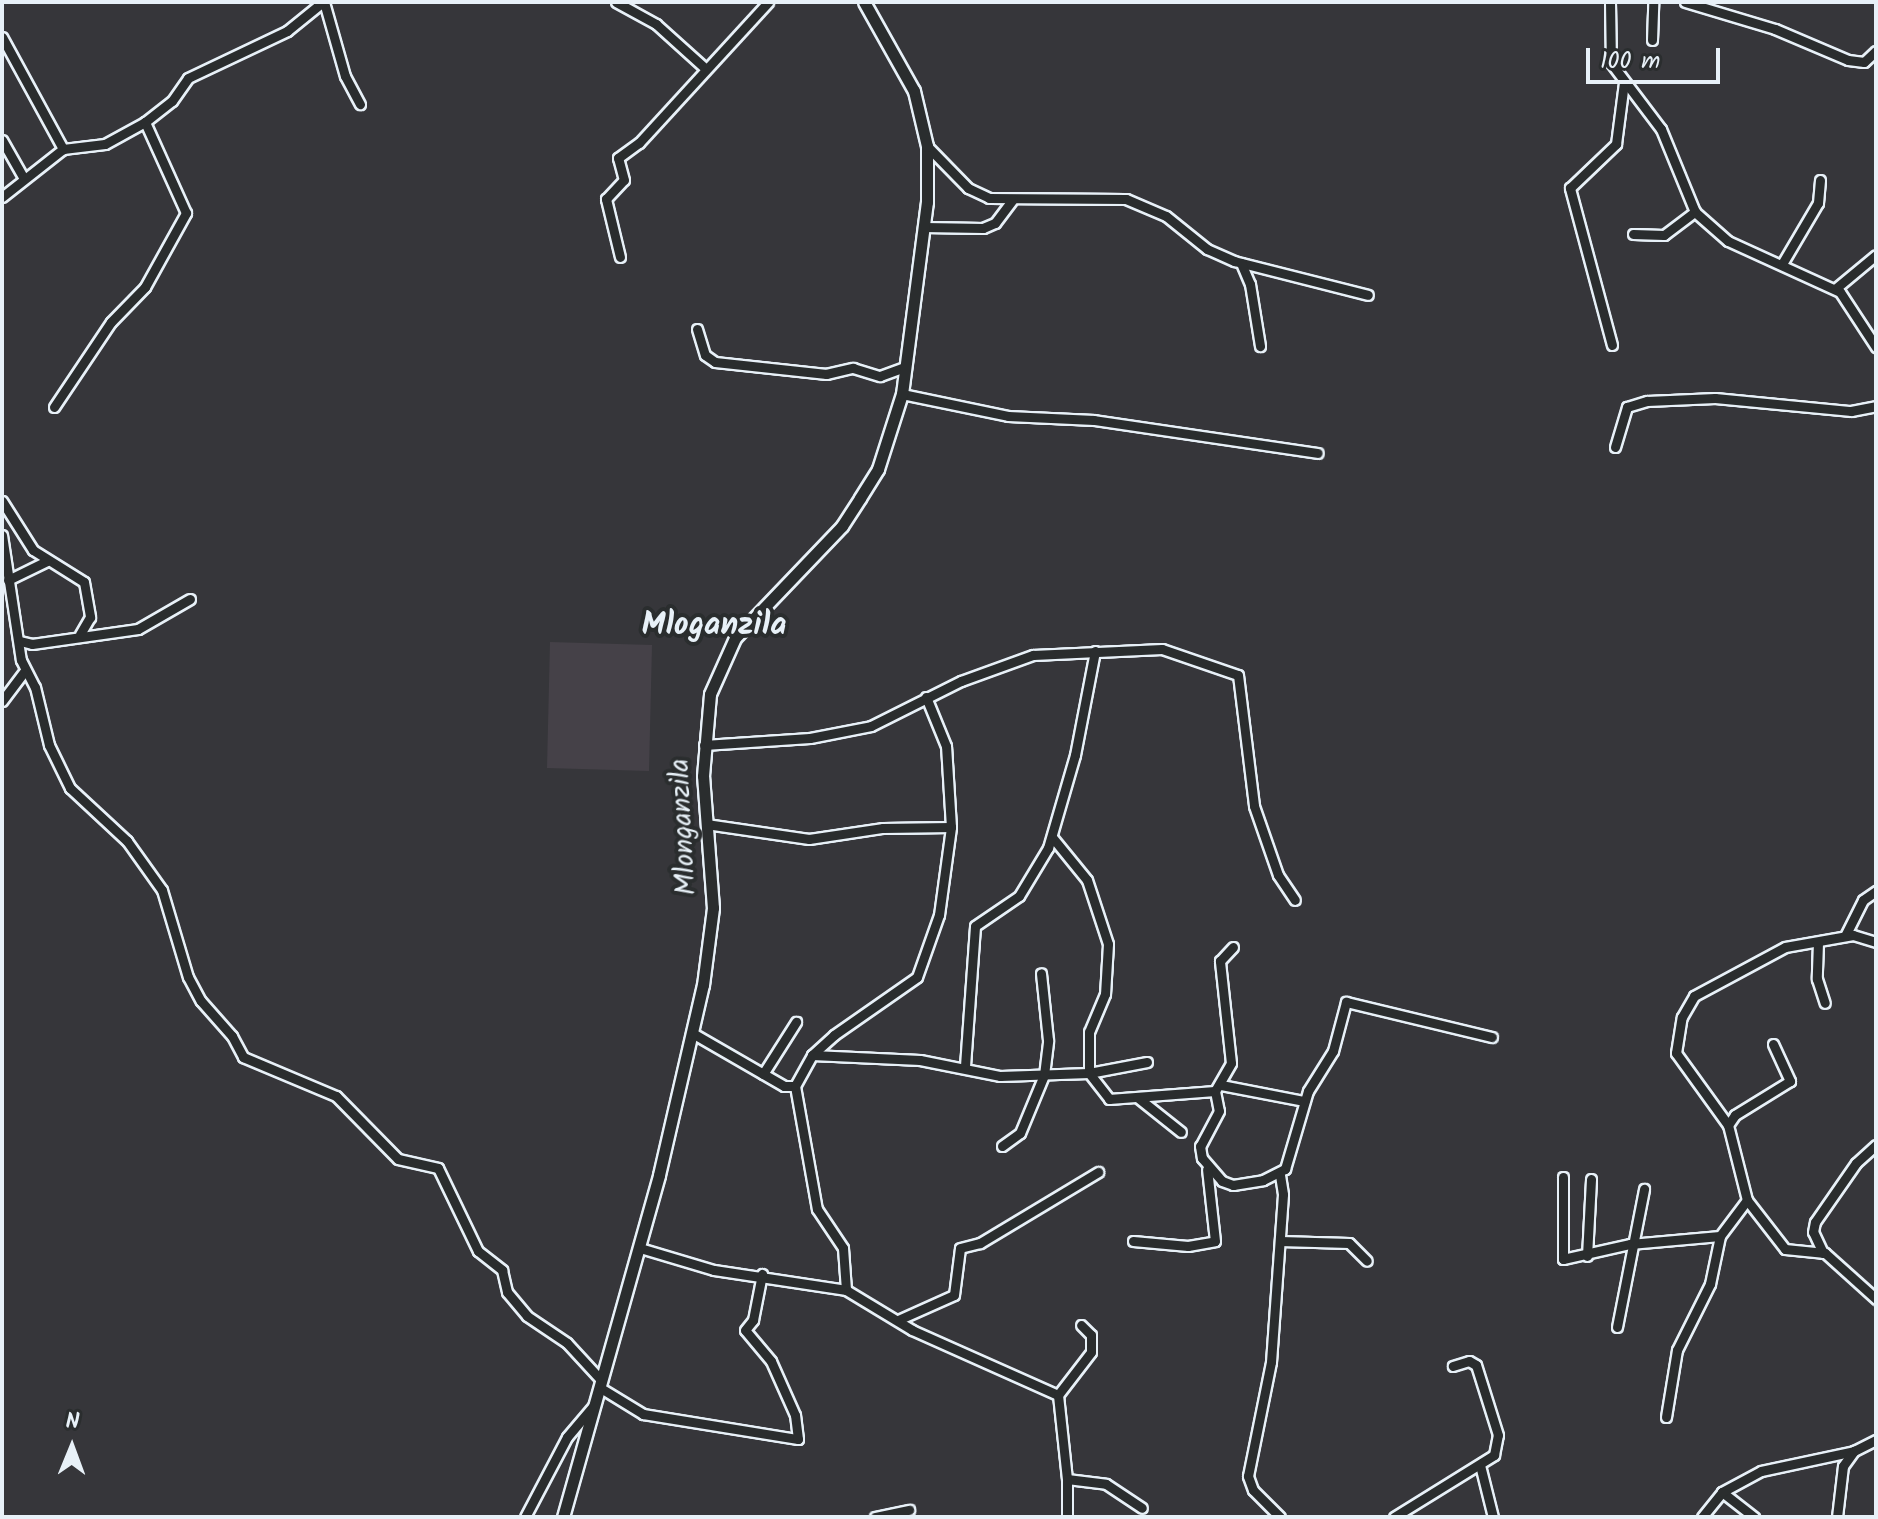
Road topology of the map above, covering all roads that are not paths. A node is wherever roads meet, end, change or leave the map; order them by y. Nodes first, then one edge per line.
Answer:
1 (616, 2) edge
2 (768, 2) edge
3 (864, 2) edge
4 (1610, 2) edge
5 (1653, 2) edge
6 (1685, 2) edge
7 (321, 3) edge
8 (2, 37) edge
9 (1652, 40) dead end
10 (1876, 51) edge
11 (706, 69) junction
12 (1624, 82) junction
13 (360, 104) dead end
14 (145, 122) junction
15 (2, 140) edge
16 (927, 146) junction
17 (63, 149) junction
18 (23, 177) junction
19 (1820, 180) dead end
20 (2, 197) edge
21 (1013, 199) junction
22 (1695, 212) junction
23 (924, 227) junction
24 (1633, 234) dead end
25 (1876, 255) edge
26 (620, 257) dead end
27 (1241, 263) junction
28 (1782, 264) junction
29 (1835, 289) junction
30 (1368, 295) dead end
31 (697, 329) dead end
32 (1612, 345) dead end
33 (1260, 346) dead end
34 (1876, 347) edge
35 (905, 367) junction
36 (902, 394) junction
37 (1876, 406) edge
38 (54, 407) dead end
39 (1615, 447) dead end
40 (1318, 453) dead end
41 (2, 501) edge
42 (2, 535) edge
43 (47, 561) junction
44 (8, 580) junction
45 (190, 599) dead end
46 (80, 634) junction
47 (20, 641) junction
48 (1095, 651) junction
49 (24, 672) junction
50 (926, 697) junction
51 (2, 701) edge
52 (704, 745) junction
53 (706, 824) junction
54 (951, 827) junction
55 (1052, 837) junction
56 (1876, 891) edge
57 (1295, 900) dead end
58 (1845, 936) junction
59 (1818, 942) junction
60 (1876, 942) edge
61 (1233, 947) dead end
62 (1041, 973) dead end
63 (1825, 1003) dead end
64 (796, 1022) dead end
65 (694, 1034) junction
66 (1492, 1037) dead end
67 (1773, 1044) dead end
68 (812, 1055) junction
69 (1147, 1062) dead end
70 (965, 1066) junction
71 (1089, 1073) junction
72 (763, 1074) junction
73 (1044, 1075) junction
74 (795, 1086) junction
75 (1218, 1088) junction
76 (1137, 1097) junction
77 (1304, 1101) junction
78 (1728, 1125) junction
79 (1181, 1132) dead end
80 (1002, 1146) dead end
81 (1874, 1149) edge
82 (1206, 1166) junction
83 (1098, 1172) dead end
84 (1280, 1175) junction
85 (1563, 1177) dead end
86 (1591, 1179) dead end
87 (1644, 1189) dead end
88 (1747, 1200) junction
89 (1720, 1236) junction
90 (1133, 1241) dead end
91 (1280, 1241) junction
92 (1630, 1244) junction
93 (640, 1248) junction
94 (1823, 1253) junction
95 (1587, 1256) junction
96 (1367, 1261) dead end
97 (762, 1274) junction
98 (846, 1290) junction
99 (1876, 1299) edge
100 (898, 1320) junction
101 (1081, 1325) dead end
102 (1617, 1327) dead end
103 (1453, 1366) dead end
104 (600, 1384) junction
105 (1058, 1395) junction
106 (595, 1404) junction
107 (1666, 1417) dead end
108 (1876, 1440) edge
109 (1854, 1451) junction
110 (1480, 1465) junction
111 (1067, 1479) junction
112 (1722, 1492) junction
113 (1142, 1508) dead end
114 (909, 1510) dead end
115 (525, 1517) edge
116 (563, 1517) edge
117 (875, 1517) edge
118 (1067, 1517) edge
119 (1280, 1517) edge
120 (1394, 1517) edge
121 (1493, 1517) edge
122 (1702, 1517) edge
123 (1754, 1517) edge
124 (1837, 1517) edge

1 - 11 street
2 - 11 street
3 - 16 street, Mlonganzila
4 - 12 street
5 - 9 street
6 - 10 street
7 - 13 street
7 - 14 street
8 - 17 street
11 - 26 street
12 - 22 street
12 - 32 street
14 - 17 street
14 - 38 street
15 - 18 street
16 - 21 street
16 - 23 street, Mlonganzila
17 - 18 street
18 - 20 street
19 - 28 street
21 - 23 street
21 - 27 street
22 - 24 street
22 - 28 street
23 - 35 street, Mlonganzila
25 - 29 street
27 - 30 street
27 - 33 street
28 - 29 street
29 - 34 street
31 - 35 street
35 - 36 street, Mlonganzila
36 - 40 street
36 - 52 street, Mlonganzila
37 - 39 street
41 - 43 street
42 - 44 street
43 - 44 street
43 - 46 street
44 - 47 street
45 - 46 street
46 - 47 street
47 - 49 street
48 - 50 street
48 - 55 street
48 - 57 street
49 - 51 street
49 - 104 street
50 - 52 street
50 - 54 street
52 - 53 street, Mlonganzila
53 - 54 street
53 - 65 street, Mlonganzila
54 - 68 street
55 - 70 street
55 - 71 street
56 - 58 street
58 - 59 street
58 - 60 street
59 - 63 street
59 - 78 street
61 - 75 street
62 - 73 street
64 - 72 street
65 - 72 street
65 - 93 street, Mlonganzila
66 - 77 street
67 - 78 street
68 - 70 street
68 - 74 street
69 - 71 street
70 - 73 street
71 - 73 street
71 - 76 street
72 - 74 street
73 - 80 street
74 - 98 street
75 - 76 street
75 - 77 street
75 - 82 street
76 - 79 street
77 - 84 street
78 - 88 street
81 - 94 street
82 - 84 street
82 - 90 street
83 - 100 street
84 - 91 street
85 - 95 street
86 - 95 street
87 - 92 street
88 - 89 street
88 - 94 street
89 - 92 street
89 - 107 street
91 - 96 street
91 - 119 street
92 - 95 street
92 - 102 street
93 - 97 street
93 - 104 street, Mlonganzila
94 - 99 street
97 - 98 street
97 - 104 street
98 - 100 street
100 - 105 street
101 - 105 street
103 - 110 street
104 - 106 street, Mlonganzila
105 - 111 street
106 - 115 street
106 - 116 street, Mlonganzila
108 - 109 street
109 - 112 street
109 - 124 street
110 - 120 street
110 - 121 street
111 - 113 street
111 - 118 street
112 - 122 street
112 - 123 street
114 - 117 street

